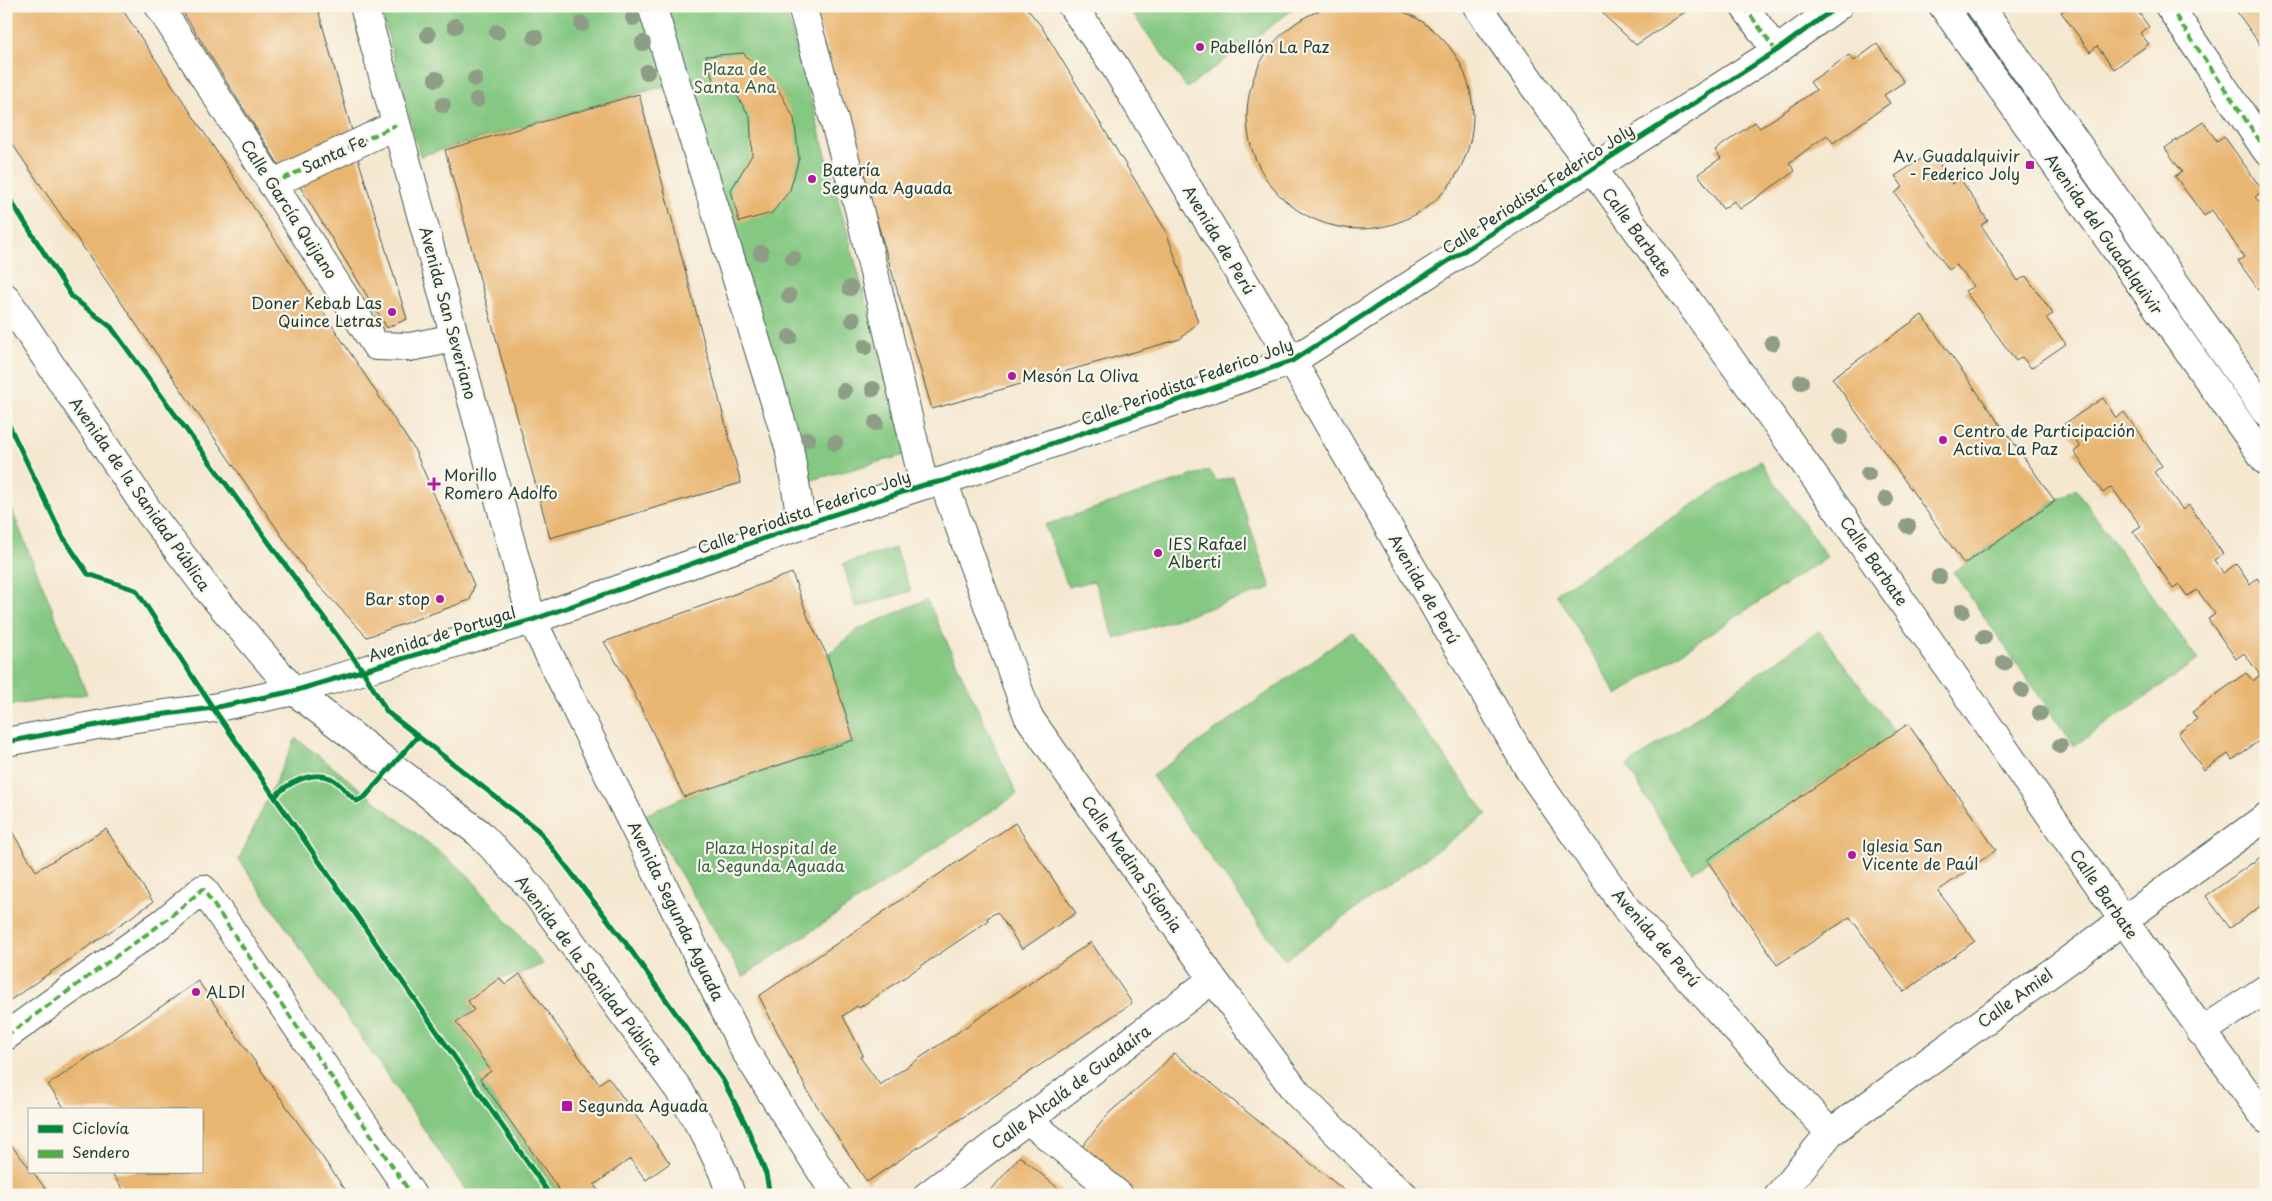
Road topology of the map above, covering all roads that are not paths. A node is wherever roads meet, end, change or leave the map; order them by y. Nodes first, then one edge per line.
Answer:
1 (159, 6) edge
2 (364, 6) edge
3 (652, 6) edge
4 (802, 6) edge
5 (1072, 6) edge
6 (1477, 6) edge
7 (1744, 6) edge
8 (1838, 6) edge
9 (1943, 6) edge
10 (1980, 6) edge
11 (2169, 6) edge
12 (1776, 51) junction
13 (396, 125) junction
14 (2266, 150) edge
15 (1592, 170) junction
16 (272, 184) junction
17 (6, 298) edge
18 (454, 338) junction
19 (1292, 361) junction
20 (2266, 412) edge
21 (2266, 461) edge
22 (934, 483) junction
23 (802, 525) junction
24 (532, 620) junction
25 (294, 691) junction
26 (6, 742) edge
27 (2266, 817) edge
28 (2122, 920) junction
29 (1213, 979) junction
30 (2266, 989) edge
31 (2201, 1032) junction
32 (6, 1036) edge
33 (2266, 1119) edge
34 (1028, 1120) junction
35 (1830, 1133) junction
36 (412, 1195) edge
37 (731, 1195) edge
38 (836, 1195) edge
39 (928, 1195) edge
40 (1120, 1195) edge
41 (1404, 1195) edge
42 (1779, 1195) edge

1 - 16 street, Calle García Quijano
2 - 13 street, Avenida San Severiano
3 - 23 street
4 - 22 street
5 - 19 street, Avenida de Perú
6 - 15 street, Calle Barbate
7 - 12 street
8 - 12 street, Calle Periodista Federico Joly
9 - 21 street, Avenida del Guadalquivir
10 - 20 street, Avenida del Guadalquivir
11 - 14 street
12 - 15 street, Calle Periodista Federico Joly
13 - 16 street, Santa Fe
13 - 18 street, Avenida San Severiano
15 - 19 street, Calle Periodista Federico Joly
15 - 28 street, Calle Barbate
16 - 18 street, Calle García Quijano
17 - 25 street, Avenida de la Sanidad Pública
18 - 24 street, Avenida San Severiano
19 - 22 street, Calle Periodista Federico Joly
19 - 35 street, Avenida de Perú
22 - 23 street, Calle Periodista Federico Joly
22 - 29 street, Calle Medina Sidonia
23 - 24 street, Calle Periodista Federico Joly
24 - 25 street, Avenida de Portugal
24 - 38 street, Avenida Segunda Aguada
25 - 26 street, Avenida de Portugal
25 - 37 street, Avenida de la Sanidad Pública
27 - 28 street, Calle Amiel
28 - 31 street, Calle Barbate
28 - 35 street, Calle Amiel
29 - 34 street, Calle Alcalá de Guadaíra
29 - 41 street, Calle Medina Sidonia
30 - 31 street
31 - 33 street, Calle Barbate
32 - 36 street
34 - 39 street, Calle Alcalá de Guadaíra
34 - 40 street
35 - 42 street, Calle Amiel

